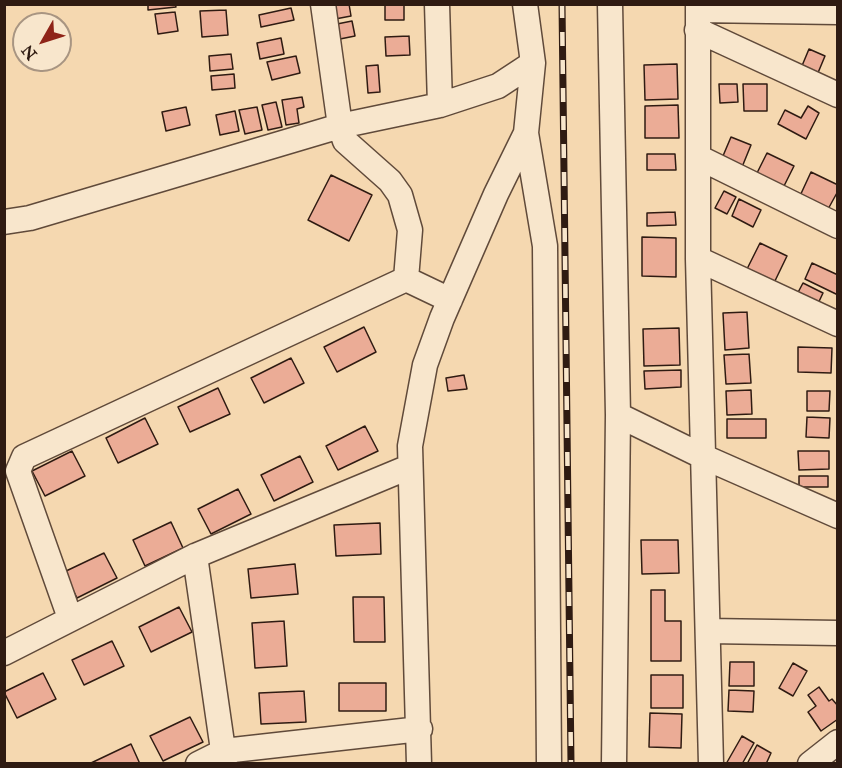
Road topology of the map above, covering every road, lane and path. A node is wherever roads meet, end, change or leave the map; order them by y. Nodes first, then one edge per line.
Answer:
1 (323, 4) edge
2 (437, 4) edge
3 (525, 4) edge
4 (610, 4) edge
5 (837, 12) edge
6 (698, 15) edge
7 (533, 63) junction
8 (837, 95) edge
9 (440, 105) junction
10 (340, 126) junction
11 (526, 133) junction
12 (698, 157) junction
13 (4, 222) edge
14 (837, 226) edge
15 (698, 260) junction
16 (406, 279) junction
17 (450, 300) junction
18 (837, 324) edge
19 (618, 415) junction
20 (704, 457) junction
21 (409, 467) junction
22 (837, 516) edge
23 (195, 555) junction
24 (69, 618) junction
25 (708, 631) junction
26 (837, 633) edge
27 (4, 653) edge
28 (420, 729) junction
29 (837, 742) edge
30 (225, 757) edge
31 (198, 764) edge
32 (419, 764) edge
33 (549, 764) edge
34 (614, 764) edge
35 (711, 764) edge
36 (810, 764) edge

1 - 10 street
2 - 9 street
3 - 7 street
4 - 19 street
5 - 6 street
6 - 8 street
6 - 12 street
7 - 9 street
7 - 11 street
9 - 10 street
10 - 13 street
10 - 16 street
11 - 17 street
11 - 33 street
12 - 14 street
12 - 15 street
15 - 18 street
15 - 20 street
16 - 17 street
16 - 24 street
17 - 21 street
19 - 20 street
19 - 34 street
20 - 22 street
20 - 25 street
21 - 23 street
21 - 28 street
23 - 24 street
23 - 30 street
24 - 27 street
25 - 26 street
25 - 35 street
28 - 30 street
28 - 32 street
29 - 36 street
30 - 31 street

